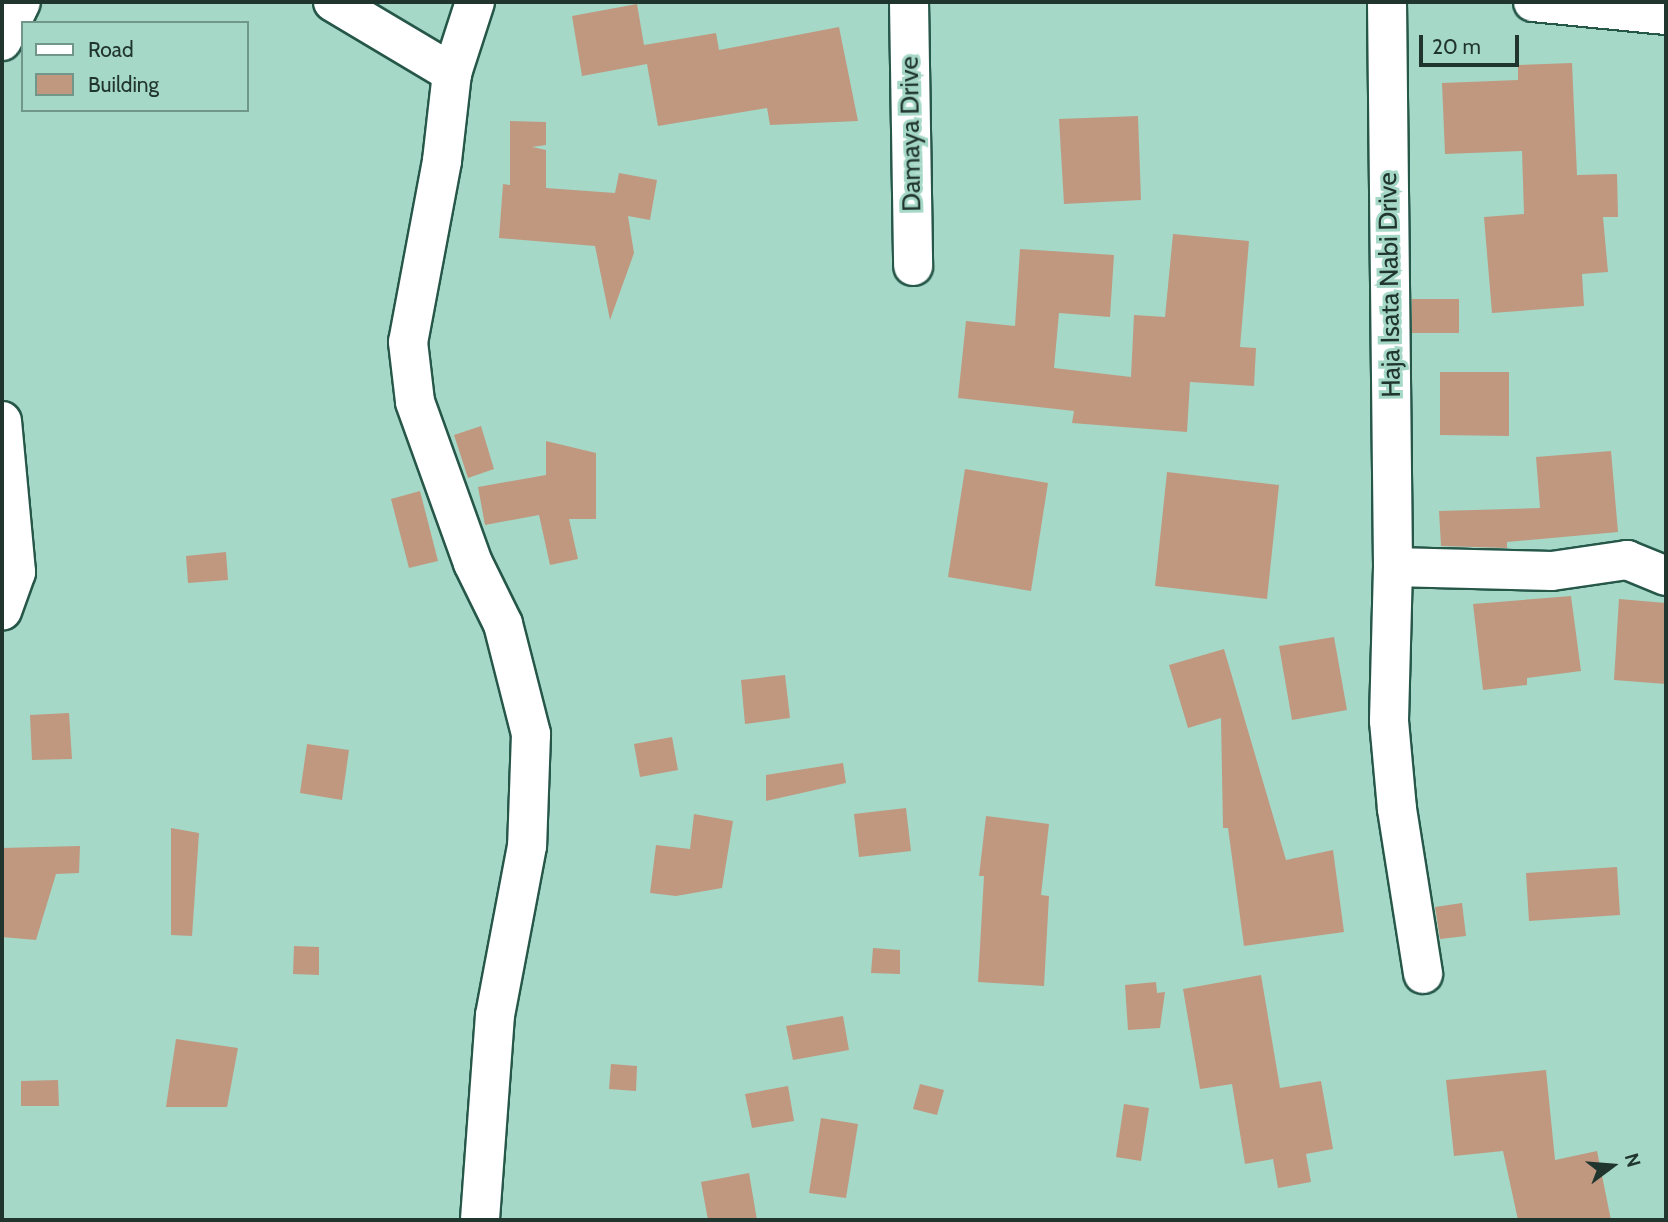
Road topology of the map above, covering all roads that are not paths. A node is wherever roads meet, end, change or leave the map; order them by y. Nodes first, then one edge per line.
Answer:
1 (21, 2) edge
2 (333, 2) edge
3 (475, 2) edge
4 (909, 2) edge
5 (1387, 2) edge
6 (1533, 2) edge
7 (1666, 15) edge
8 (2, 41) edge
9 (452, 73) junction
10 (913, 266) dead end
11 (2, 421) edge
12 (8, 530) edge
13 (1393, 567) junction
14 (1666, 576) edge
15 (2, 611) edge
16 (1423, 974) dead end
17 (480, 1220) edge

1 - 8 street
2 - 9 street
3 - 9 street
4 - 10 street, Damaya Drive
5 - 13 street, Haja Isata Nabi Drive
6 - 7 street
9 - 17 street
11 - 12 street
12 - 15 street
13 - 14 street
13 - 16 street, Haja Isata Nabi Drive

